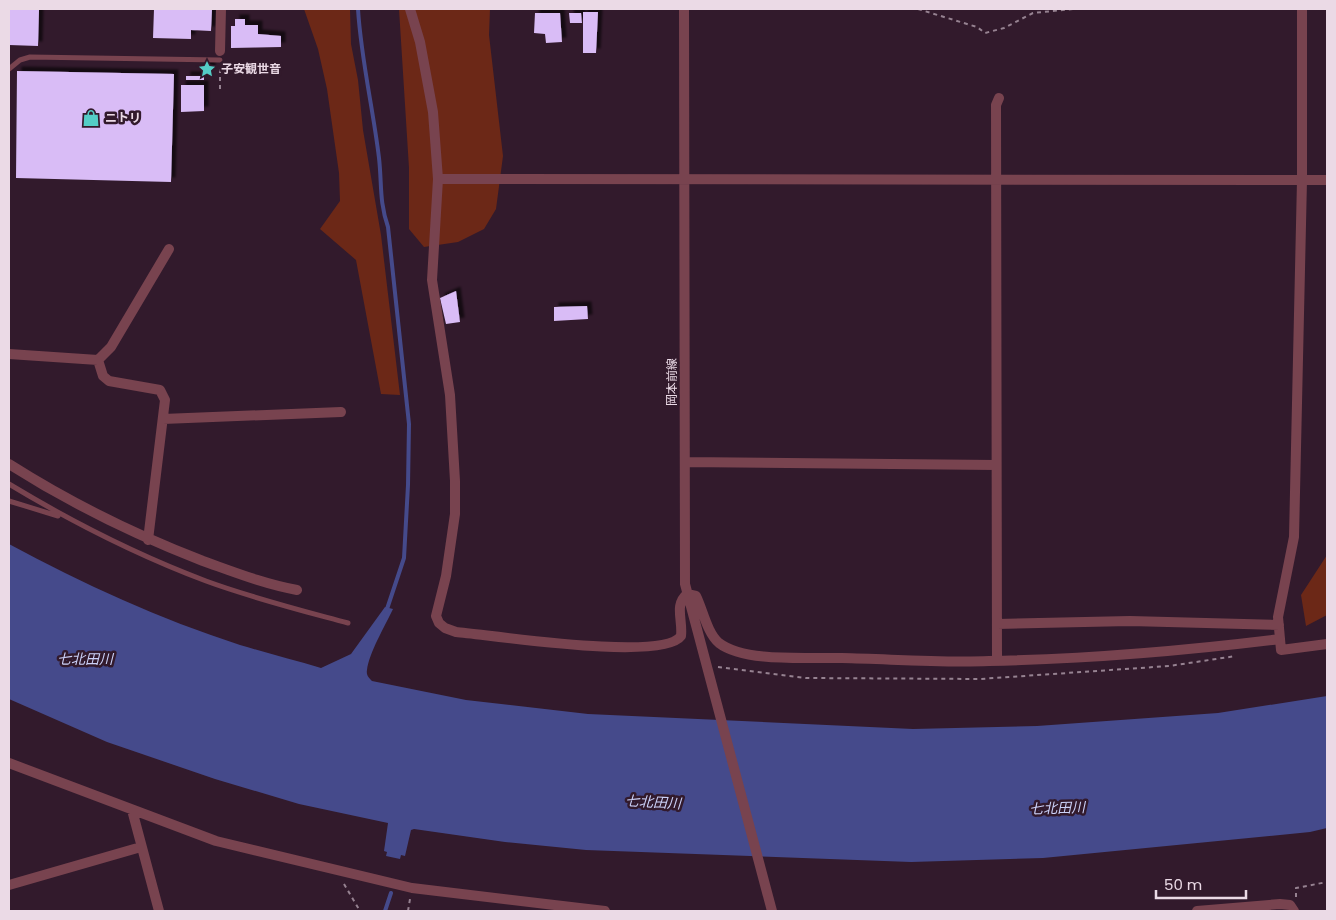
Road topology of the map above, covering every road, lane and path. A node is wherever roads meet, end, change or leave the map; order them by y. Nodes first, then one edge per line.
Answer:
1 (221, 9) edge
2 (410, 9) edge
3 (684, 9) edge
4 (918, 9) edge
5 (1073, 9) edge
6 (1302, 9) edge
7 (220, 55) junction
8 (9, 69) edge
9 (220, 88) dead end
10 (999, 98) dead end
11 (438, 179) junction
12 (684, 179) junction
13 (996, 180) junction
14 (1302, 180) junction
15 (1327, 180) edge
16 (169, 249) dead end
17 (9, 354) edge
18 (98, 360) junction
19 (341, 412) dead end
20 (163, 419) junction
21 (685, 462) junction
22 (9, 464) edge
23 (996, 465) junction
24 (9, 484) edge
25 (9, 501) edge
26 (67, 519) junction
27 (148, 540) junction
28 (686, 589) junction
29 (297, 590) dead end
30 (348, 623) dead end
31 (997, 624) junction
32 (1278, 625) junction
33 (1280, 639) junction
34 (1327, 644) edge
35 (997, 661) junction
36 (9, 763) edge
37 (132, 810) junction
38 (141, 847) junction
39 (343, 872) junction
40 (1327, 882) edge
41 (9, 885) edge
42 (1295, 907) edge
43 (771, 909) edge
44 (159, 911) edge
45 (360, 911) edge
46 (605, 911) edge
47 (1197, 911) edge

1 - 7 street
2 - 11 street
3 - 12 street, 岡本前線
4 - 5 path
6 - 14 street
7 - 8 lane
7 - 9 path
10 - 13 street
11 - 12 street
11 - 28 street
12 - 13 street
12 - 21 street, 岡本前線
13 - 14 street
13 - 23 street
14 - 15 street
14 - 32 street
16 - 18 street
17 - 18 street
18 - 20 street
19 - 20 street
20 - 27 street
21 - 23 street
21 - 28 street, 岡本前線
22 - 27 street
23 - 31 street
24 - 26 lane
25 - 26 lane
26 - 30 lane
27 - 29 street
28 - 35 street
28 - 43 street
31 - 32 street
31 - 35 street
32 - 33 street
33 - 34 street
33 - 35 street
36 - 37 street
37 - 38 street
37 - 39 street
38 - 41 street
38 - 44 street
39 - 45 path
39 - 46 street
40 - 42 path
42 - 47 street

